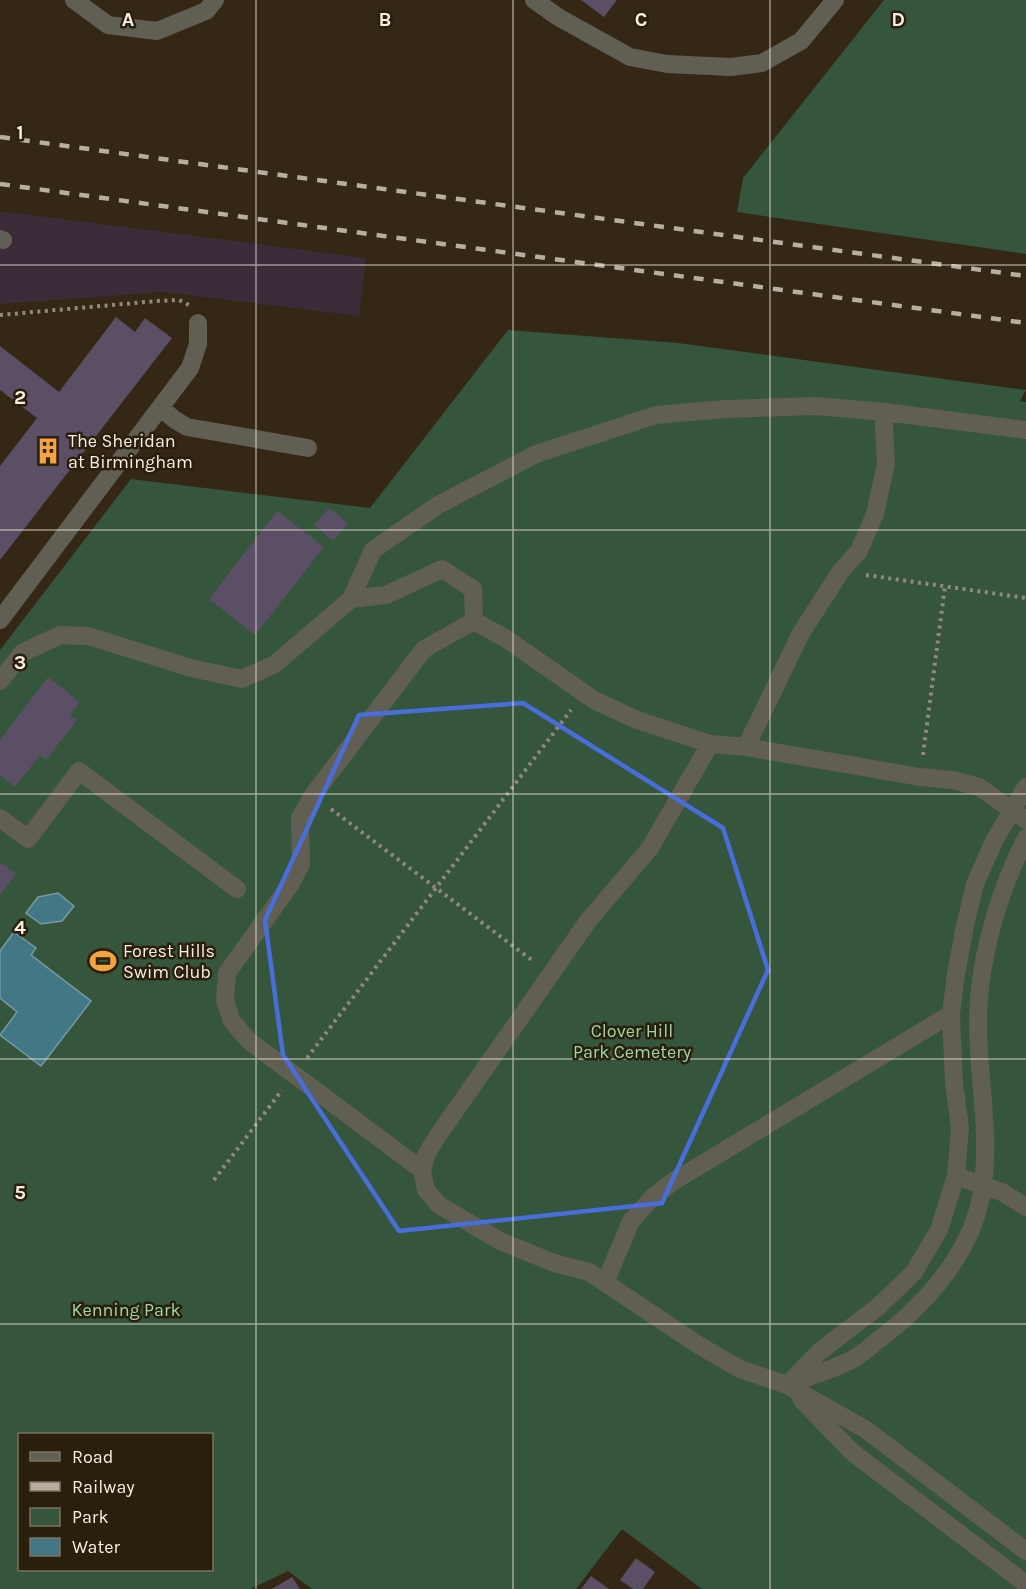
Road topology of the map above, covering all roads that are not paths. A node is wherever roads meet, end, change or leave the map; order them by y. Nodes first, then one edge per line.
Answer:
1 (74, 0) edge
2 (215, 0) edge
3 (534, 0) edge
4 (835, 0) edge
5 (198, 323) road end
6 (161, 408) junction
7 (885, 412) junction
8 (1026, 430) edge
9 (308, 448) dead end
10 (351, 599) junction
11 (0, 620) edge
12 (474, 621) junction
13 (0, 681) edge
14 (710, 744) junction
15 (746, 747) junction
16 (1026, 788) edge
17 (1019, 815) edge
18 (0, 818) edge
19 (1026, 838) edge
20 (237, 889) dead end
21 (951, 1014) junction
22 (422, 1170) junction
23 (956, 1176) junction
24 (983, 1185) junction
25 (1026, 1207) edge
26 (605, 1283) junction
27 (787, 1385) junction
28 (1026, 1551) edge
29 (1026, 1584) edge

1 - 2 lane
3 - 4 lane
5 - 6 lane
6 - 9 lane
6 - 11 lane
7 - 8 lane
7 - 10 lane
7 - 15 lane
10 - 12 lane
10 - 13 lane
12 - 14 lane
12 - 22 lane
14 - 15 lane
14 - 22 lane
15 - 17 lane
16 - 17 lane
17 - 21 lane
18 - 20 lane
19 - 24 lane
21 - 23 lane
21 - 26 lane
22 - 26 lane
23 - 24 lane
23 - 27 lane
24 - 25 lane
24 - 27 lane
26 - 27 lane
27 - 28 lane
27 - 29 lane

